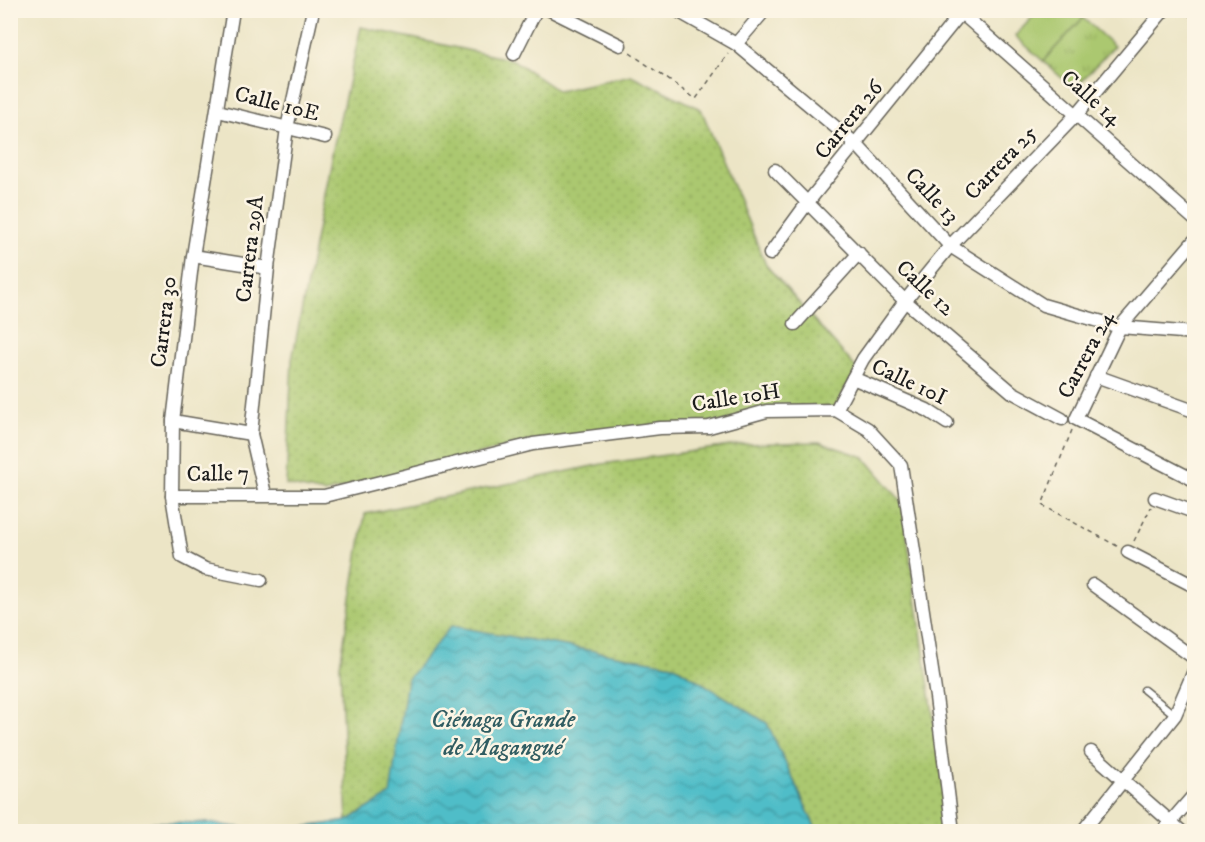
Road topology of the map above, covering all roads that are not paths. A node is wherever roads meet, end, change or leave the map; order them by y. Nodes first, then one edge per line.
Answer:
1 (233, 10) edge
2 (313, 10) edge
3 (536, 10) edge
4 (550, 10) edge
5 (676, 10) edge
6 (765, 10) edge
7 (1164, 10) edge
8 (959, 12) edge
9 (736, 44) junction
10 (620, 45) road end
11 (514, 54) dead end
12 (218, 111) junction
13 (1077, 113) junction
14 (287, 128) junction
15 (325, 137) dead end
16 (856, 145) junction
17 (775, 170) dead end
18 (808, 202) junction
19 (1194, 219) edge
20 (1194, 241) edge
21 (950, 246) junction
22 (859, 253) junction
23 (770, 254) dead end
24 (193, 256) junction
25 (268, 268) junction
26 (905, 301) junction
27 (795, 324) dead end
28 (1120, 327) junction
29 (1194, 333) edge
30 (1096, 376) junction
31 (853, 378) junction
32 (836, 410) junction
33 (1194, 411) edge
34 (1062, 419) dead end
35 (173, 421) junction
36 (946, 423) dead end
37 (251, 434) junction
38 (1194, 480) edge
39 (265, 494) junction
40 (172, 496) junction
41 (1155, 498) road end
42 (1180, 507) junction
43 (1194, 507) edge
44 (1194, 512) edge
45 (1128, 552) road end
46 (261, 580) dead end
47 (1094, 585) dead end
48 (1194, 586) edge
49 (1194, 658) edge
50 (1194, 671) edge
51 (1144, 690) dead end
52 (1175, 715) junction
53 (1091, 752) dead end
54 (1123, 780) junction
55 (1194, 795) edge
56 (1171, 822) junction
57 (953, 831) edge
58 (1082, 831) edge
59 (1162, 831) edge
60 (1182, 831) edge

1 - 12 street, Carrera 30
2 - 14 street, Carrera 29A
3 - 11 street
4 - 10 street
5 - 9 street, Calle 13
6 - 9 street
7 - 13 street, Carrera 25
8 - 13 street, Calle 14
8 - 16 street, Carrera 26
9 - 16 street, Calle 13
12 - 14 street, Calle 10E
12 - 24 street, Carrera 30
13 - 19 street, Calle 14
13 - 21 street, Carrera 25
14 - 15 street, Calle 10E
14 - 25 street, Carrera 29A
16 - 18 street, Carrera 26
16 - 21 street, Calle 13
17 - 18 street, Calle 12
18 - 22 street, Calle 12
18 - 23 street, Carrera 26
20 - 28 street, Carrera 24
21 - 26 street, Carrera 25
21 - 28 street, Calle 13
22 - 26 street, Calle 12
22 - 27 street
24 - 25 street
24 - 35 street, Carrera 30
25 - 37 street, Carrera 29A
26 - 31 street, Carrera 25
26 - 34 street, Calle 12
28 - 29 street, Calle 13
28 - 30 street, Carrera 24
30 - 33 street
30 - 38 street, Carrera 24
31 - 32 street, Carrera 25
31 - 36 street, Calle 10I
32 - 39 street, Calle 10H
32 - 57 street
35 - 37 street
35 - 40 street, Carrera 30
37 - 39 street, Carrera 29A
39 - 40 street, Calle 7
40 - 46 street, Carrera 30
41 - 42 street
42 - 43 street
42 - 44 street
45 - 48 street
47 - 49 street
50 - 52 street
51 - 52 lane
52 - 54 street
53 - 54 street
54 - 56 street
54 - 58 street
55 - 56 street
56 - 59 street
56 - 60 street

